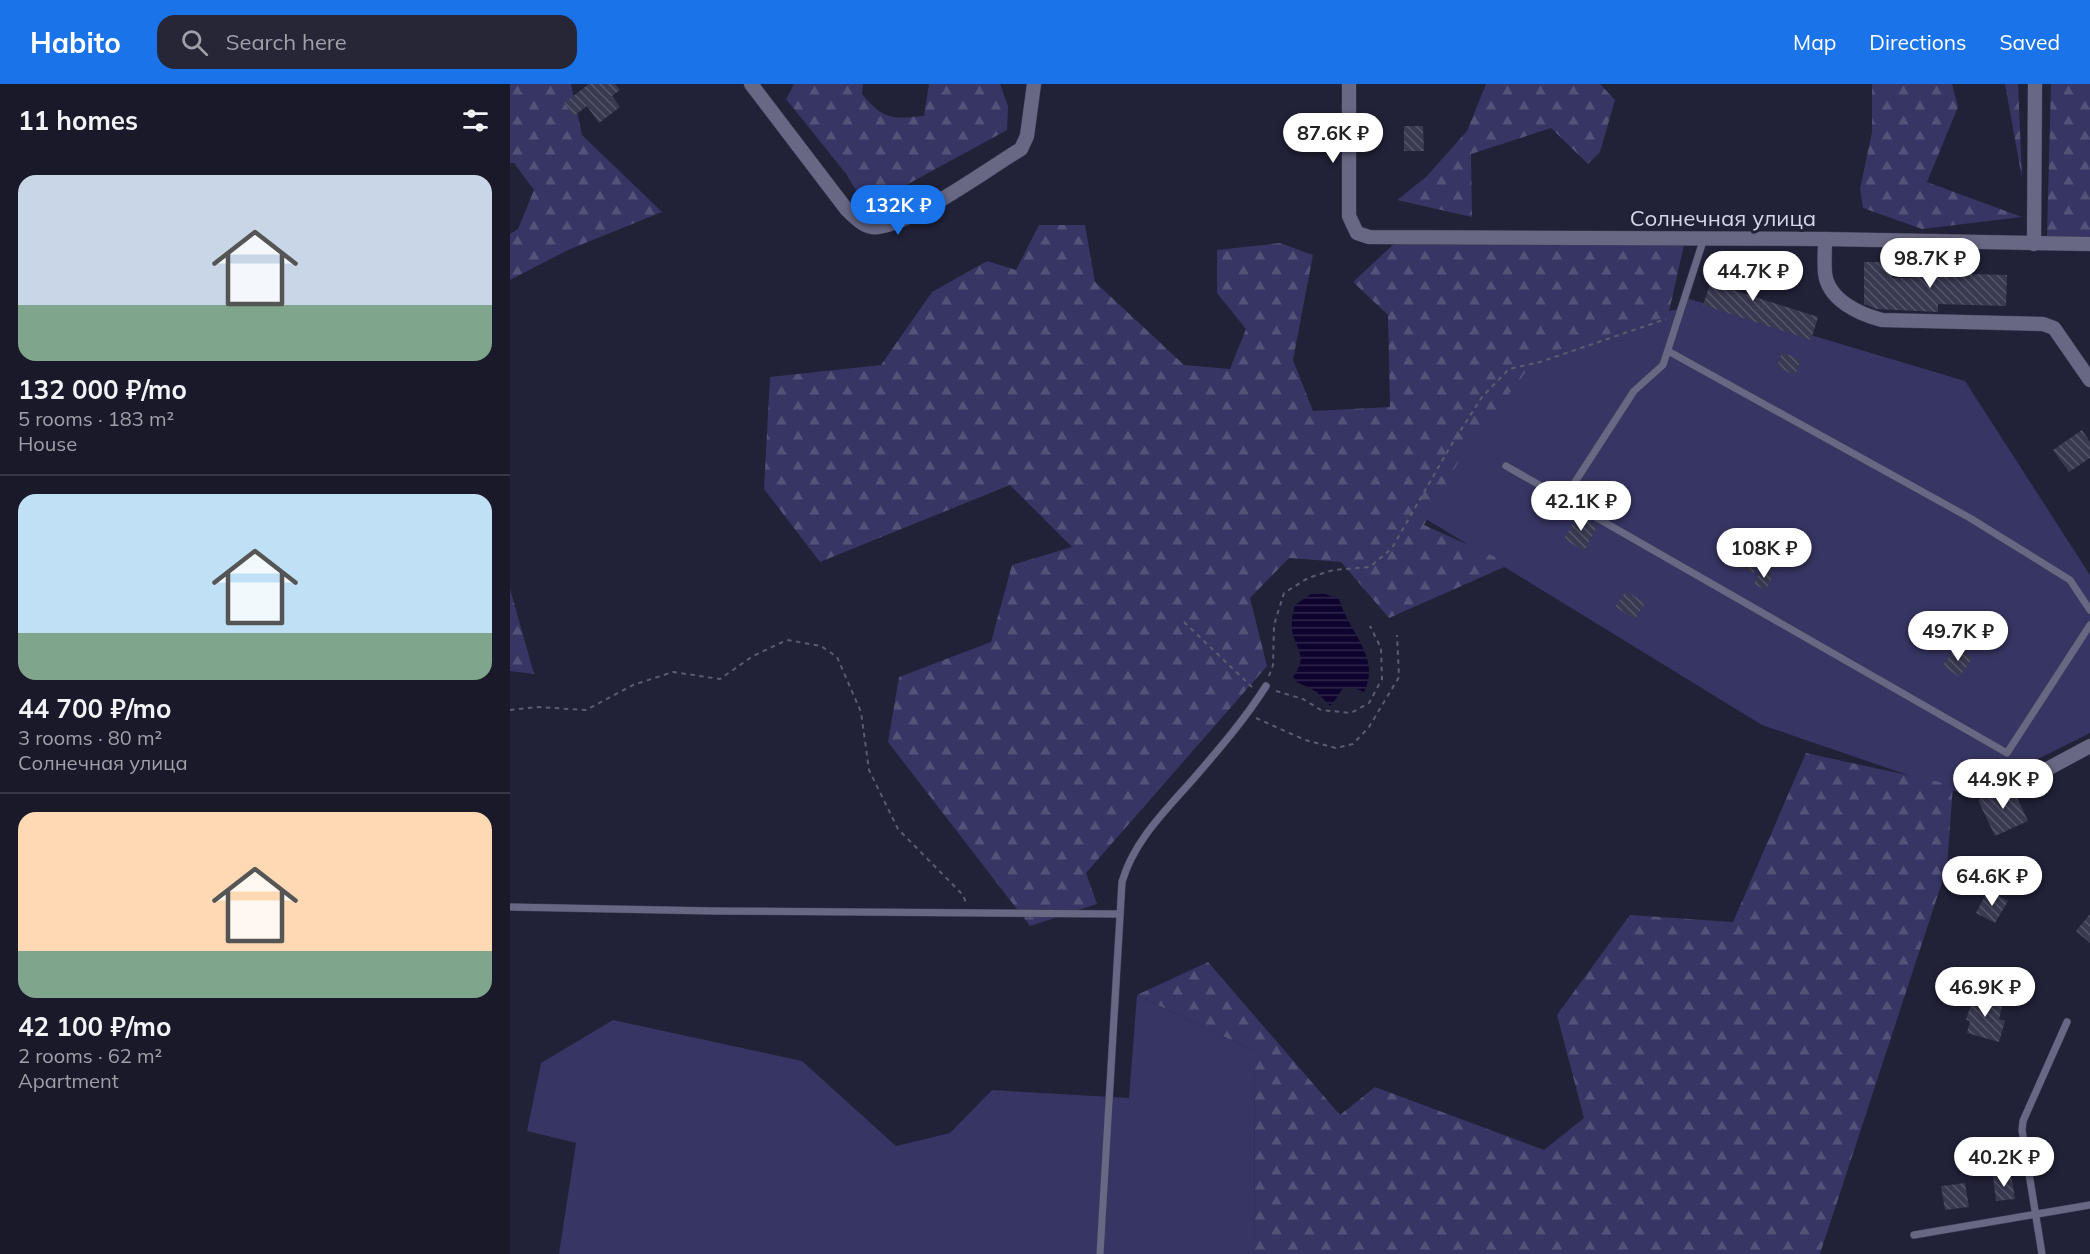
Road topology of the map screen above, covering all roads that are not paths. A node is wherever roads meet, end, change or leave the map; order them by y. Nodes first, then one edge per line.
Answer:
1 (751, 84) edge
2 (1034, 84) edge
3 (1349, 84) edge
4 (2035, 84) edge
5 (1704, 238) junction
6 (1825, 239) junction
7 (2034, 244) junction
8 (2090, 244) edge
9 (1668, 351) junction
10 (2090, 380) edge
11 (1506, 466) dead end
12 (1564, 499) junction
13 (2090, 610) edge
14 (2090, 625) edge
15 (1266, 686) road end
16 (2090, 746) edge
17 (2025, 781) dead end
18 (510, 907) edge
19 (1118, 914) junction
20 (2067, 1022) dead end
21 (2090, 1204) edge
22 (2035, 1214) junction
23 (1914, 1234) dead end
24 (1100, 1254) edge
25 (2042, 1254) edge

1 - 2 street
3 - 5 street, Солнечная улица
4 - 7 street
5 - 6 street, Солнечная улица
5 - 9 lane
6 - 7 street, Солнечная улица
6 - 10 street
7 - 8 street, Солнечная улица
9 - 12 lane
9 - 13 lane
11 - 12 lane
12 - 14 lane
15 - 19 lane
16 - 17 street
18 - 19 lane
19 - 24 lane
20 - 22 lane
21 - 22 lane
22 - 23 lane
22 - 25 lane

